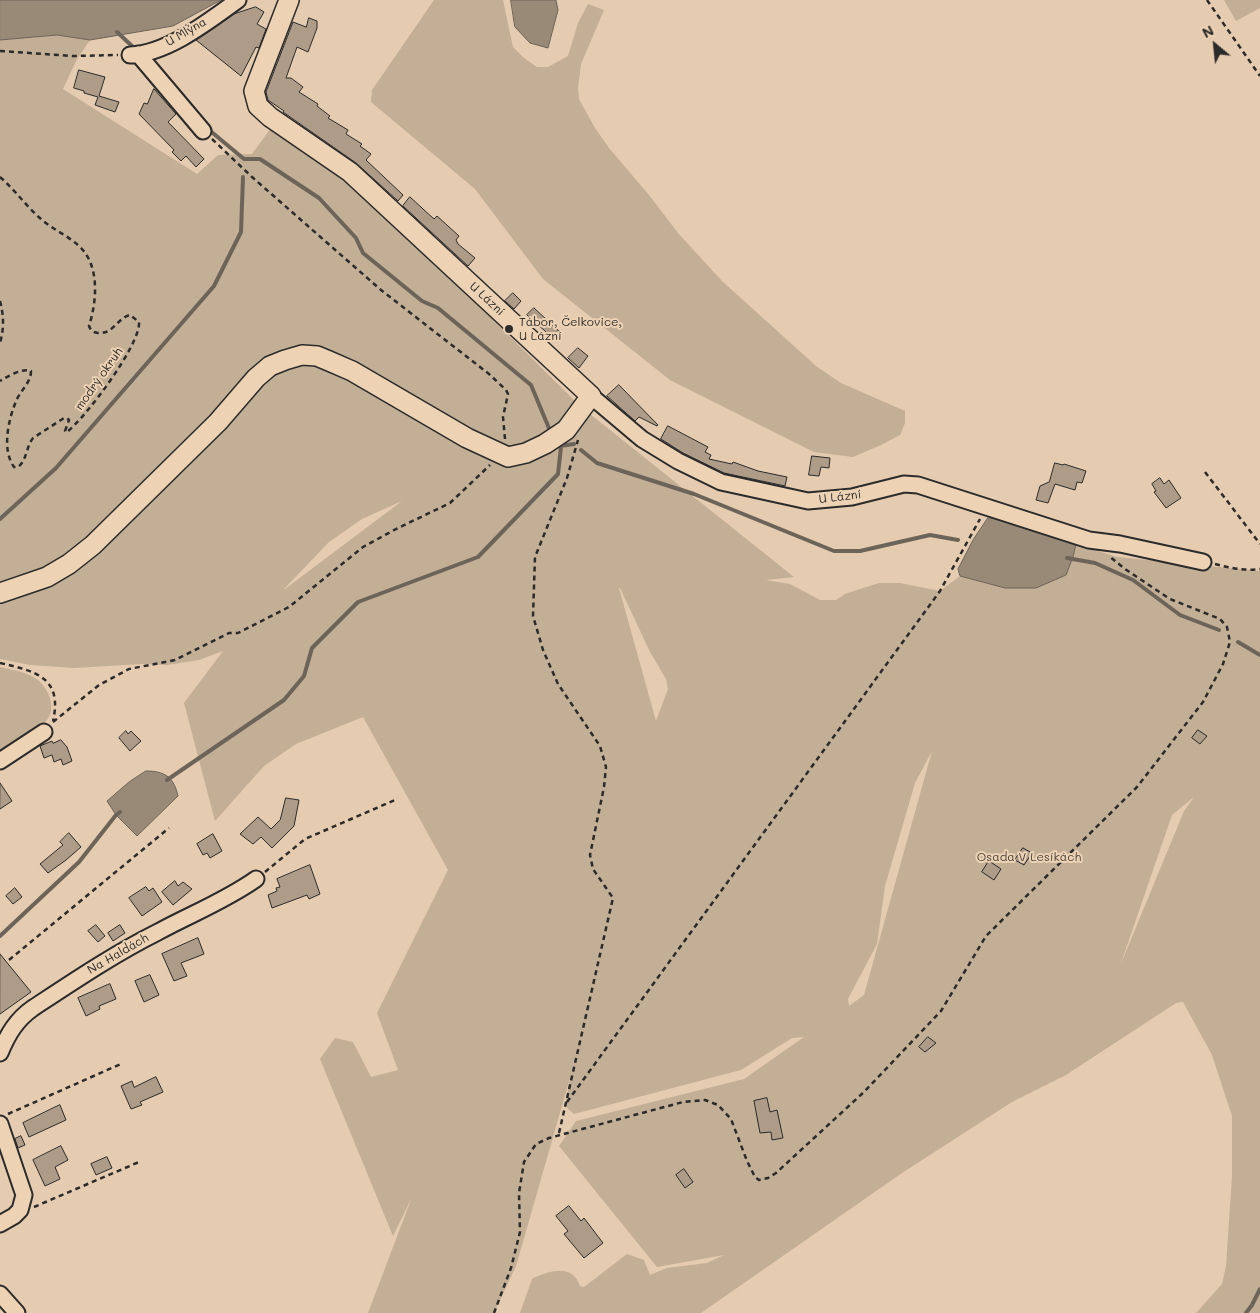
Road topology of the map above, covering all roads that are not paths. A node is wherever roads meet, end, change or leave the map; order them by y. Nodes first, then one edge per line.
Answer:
1 (238, 0) edge
2 (290, 0) edge
3 (203, 131) road end
4 (591, 396) junction
5 (1203, 562) road end
6 (0, 593) edge
7 (49, 727) road end
8 (0, 762) edge
9 (256, 879) road end
10 (0, 1053) edge
11 (0, 1124) edge
12 (0, 1224) edge
13 (0, 1294) edge
14 (17, 1313) edge

1 - 3 street, U Mlýna
2 - 4 street, U Lázní
4 - 5 street, U Lázní
4 - 6 street
7 - 8 street
9 - 10 street, Na Haldách
11 - 12 street
13 - 14 street

